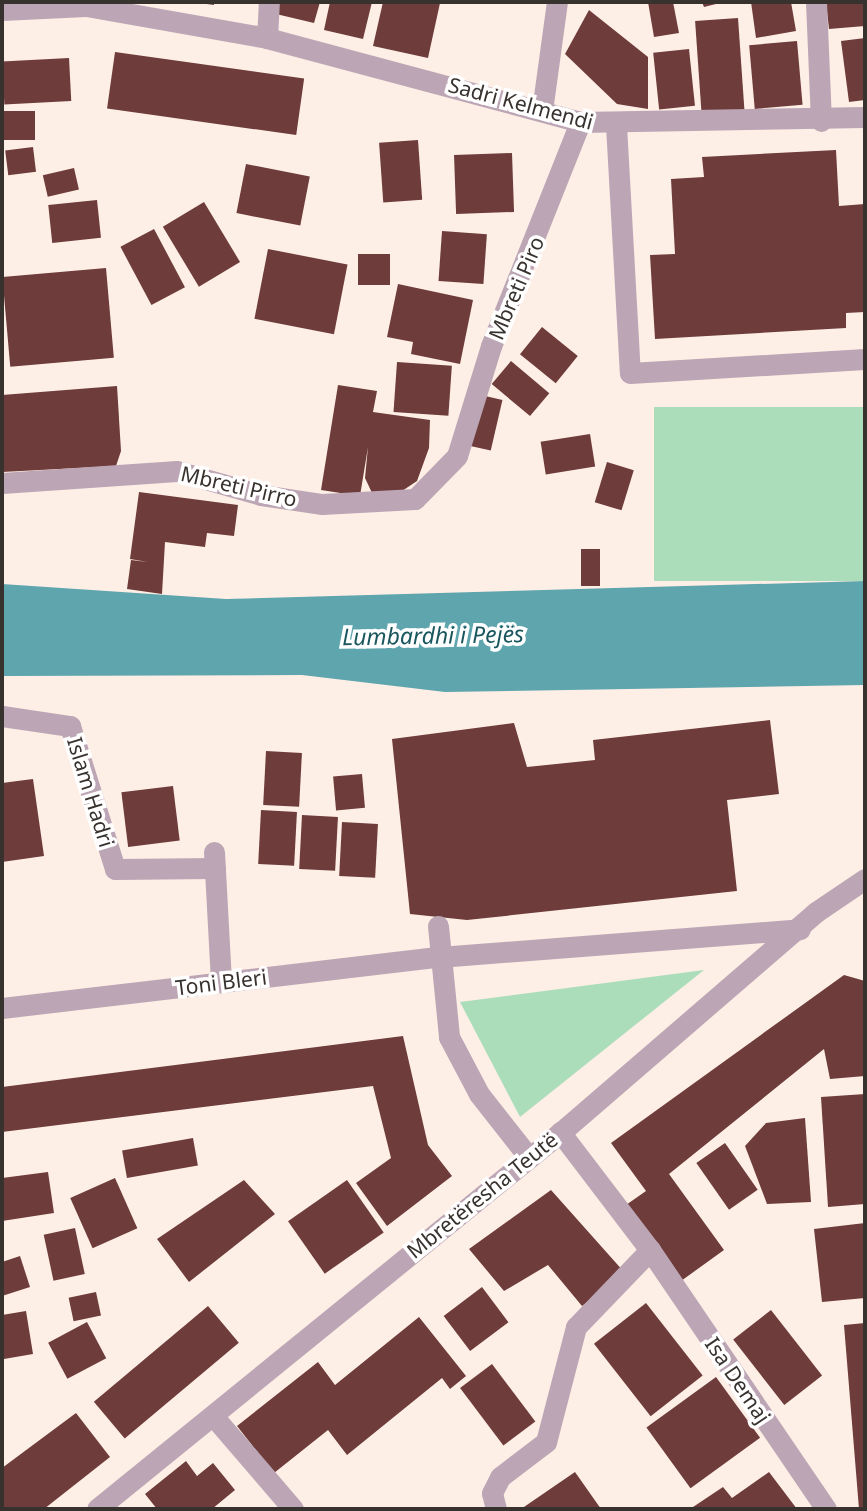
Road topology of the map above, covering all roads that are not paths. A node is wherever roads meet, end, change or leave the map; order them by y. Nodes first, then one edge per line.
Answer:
1 (269, 2) edge
2 (557, 2) edge
3 (816, 2) edge
4 (2, 10) edge
5 (267, 38) junction
6 (542, 111) junction
7 (865, 117) edge
8 (821, 121) junction
9 (580, 122) junction
10 (616, 125) junction
11 (864, 359) edge
12 (457, 456) joint
13 (2, 484) edge
14 (2, 716) edge
15 (865, 879) edge
16 (438, 926) dead end
17 (800, 929) junction
18 (439, 957) junction
19 (221, 982) junction
20 (2, 1008) edge
21 (560, 1132) junction
22 (527, 1155) junction
23 (650, 1250) junction
24 (214, 1417) junction
25 (97, 1509) edge
26 (293, 1509) edge
27 (496, 1509) edge
28 (826, 1509) edge

1 - 5 street
2 - 6 street
3 - 8 street
4 - 5 street, Sadri Kelmendi
5 - 6 street, Sadri Kelmendi
6 - 9 street, Sadri Kelmendi
7 - 8 street, Sadri Kelmendi
8 - 10 street, Sadri Kelmendi
9 - 10 street, Sadri Kelmendi
9 - 12 street, Mbreti Piro
10 - 11 street
12 - 13 street, Mbreti Pirro
14 - 19 street, Islam Hadri
15 - 17 street, Mbretëresha Teutë
16 - 18 street
17 - 18 street, Toni Bleri
17 - 21 street, Mbretëresha Teutë
18 - 19 street, Toni Bleri
18 - 22 street
19 - 20 street, Toni Bleri
21 - 22 street, Mbretëresha Teutë
21 - 23 street, Isa Demaj
22 - 24 street, Mbretëresha Teutë
23 - 27 street
23 - 28 street, Isa Demaj
24 - 25 street, Mbretëresha Teutë
24 - 26 street

